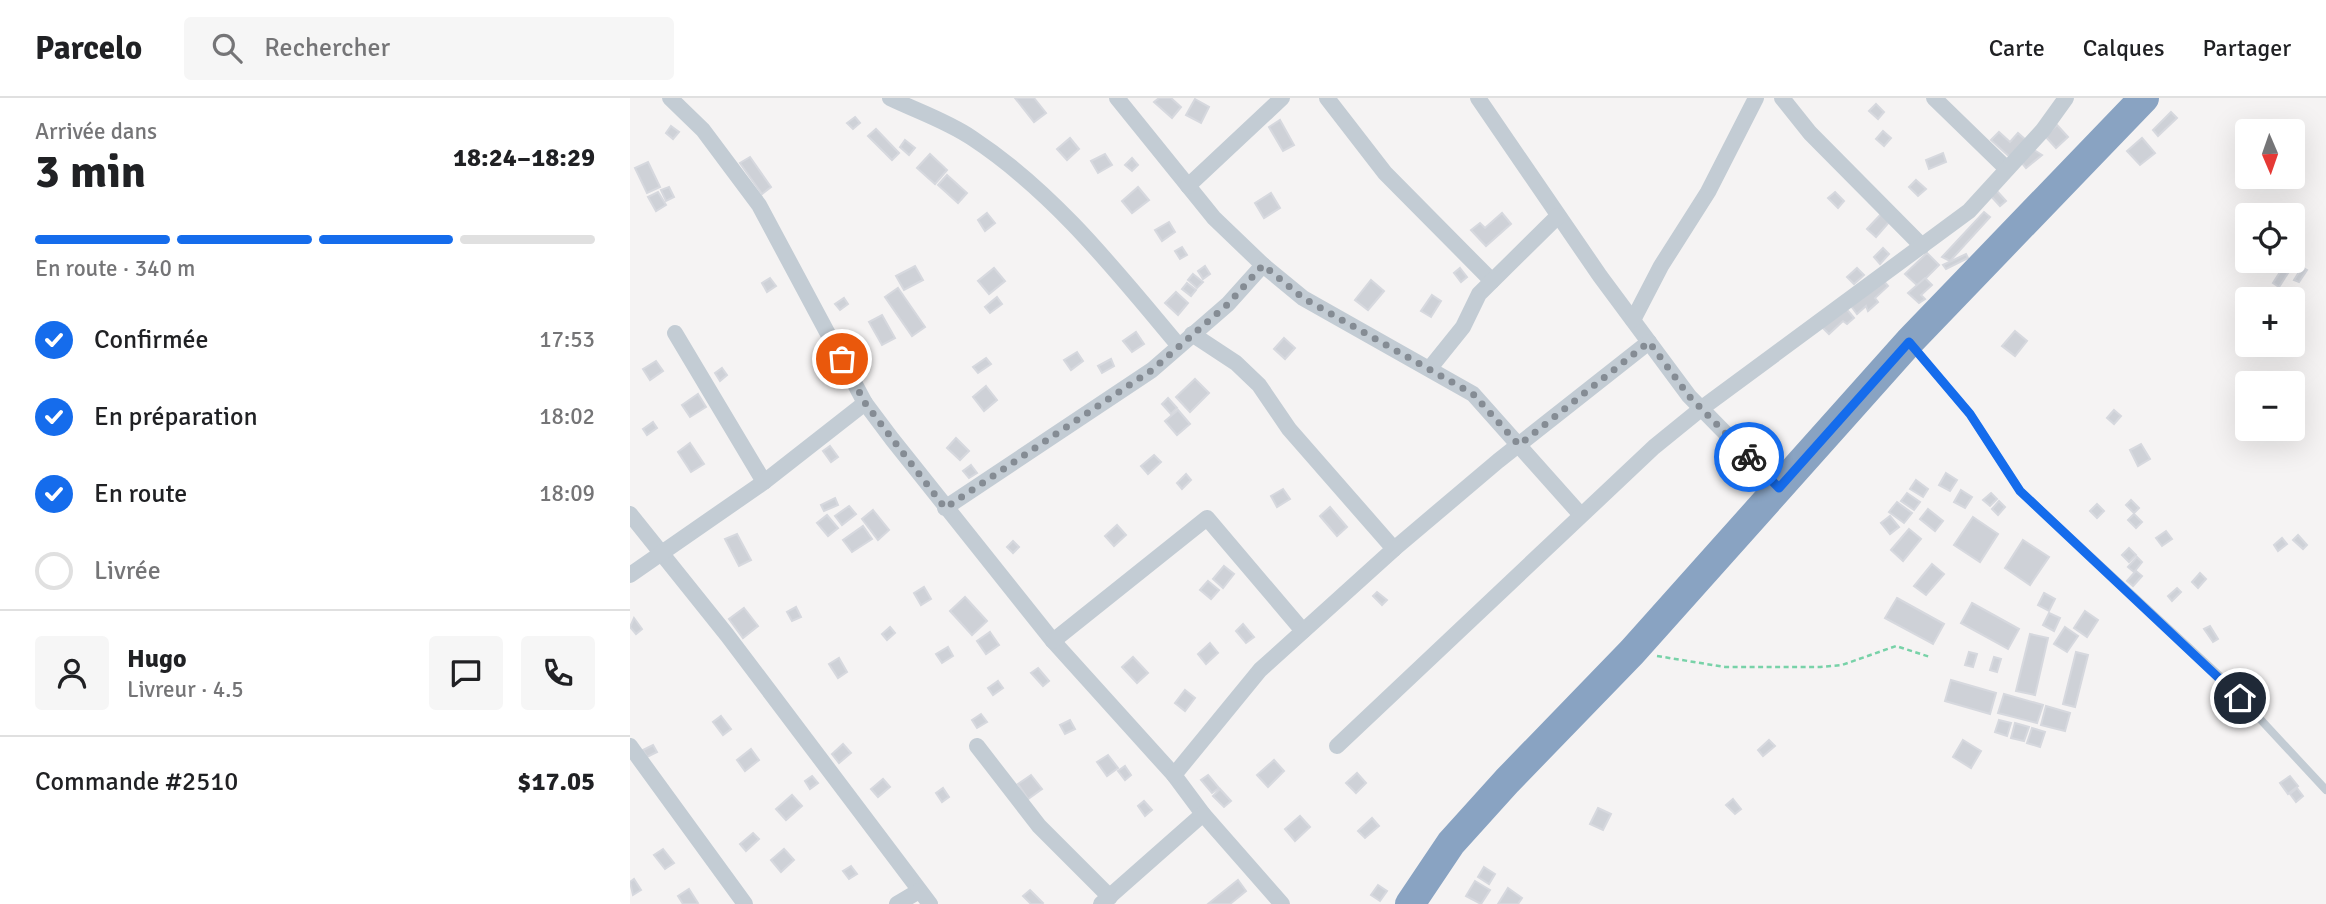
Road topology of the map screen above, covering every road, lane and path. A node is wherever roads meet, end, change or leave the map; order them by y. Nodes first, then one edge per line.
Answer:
1 (670, 98) edge
2 (890, 98) edge
3 (1117, 98) edge
4 (1282, 98) edge
5 (1327, 98) edge
6 (1478, 98) edge
7 (1756, 98) edge
8 (1782, 98) edge
9 (1934, 98) edge
10 (2066, 98) edge
11 (2144, 98) edge
12 (2007, 169) junction
13 (1188, 186) junction
14 (1558, 216) junction
15 (1922, 246) junction
16 (1263, 265) junction
17 (1492, 281) junction
18 (1633, 320) junction
19 (675, 333) dead end
20 (1192, 334) junction
21 (1649, 342) junction
22 (1909, 342) junction
23 (1179, 346) junction
24 (1430, 368) junction
25 (865, 403) junction
26 (1702, 408) junction
27 (1519, 445) junction
28 (764, 482) junction
29 (1779, 488) junction
30 (945, 508) junction
31 (630, 514) edge
32 (1580, 514) junction
33 (1394, 549) junction
34 (660, 554) junction
35 (630, 575) edge
36 (1304, 631) junction
37 (1053, 641) junction
38 (1632, 652) junction
39 (1930, 657) dead end
40 (630, 746) edge
41 (977, 746) dead end
42 (1337, 746) dead end
43 (1174, 775) junction
44 (2326, 790) edge
45 (1203, 814) junction
46 (919, 891) junction
47 (1106, 900) edge
48 (745, 904) edge
49 (897, 904) edge
50 (930, 904) edge
51 (1282, 904) edge
52 (1410, 904) edge

1 - 25 street
2 - 23 street
3 - 13 street
4 - 13 street
5 - 17 street
6 - 14 street
7 - 18 street
8 - 15 street
9 - 12 street
10 - 12 street
11 - 22 highway
12 - 15 street
13 - 16 street
14 - 17 street
14 - 18 street
15 - 26 street
16 - 20 street
16 - 24 street
17 - 24 street
18 - 21 street
19 - 28 street
20 - 23 street
20 - 33 street
21 - 26 street
21 - 27 street
22 - 29 highway
22 - 44 lane
23 - 30 street
24 - 27 street
25 - 28 street
25 - 30 street
26 - 29 street
26 - 32 street
27 - 32 street
27 - 33 street
28 - 34 street
29 - 38 highway
30 - 37 street
31 - 34 street
32 - 42 street
33 - 36 street
34 - 35 street
34 - 46 street
36 - 37 street
36 - 43 street
37 - 43 street
38 - 39 path
38 - 52 highway
40 - 48 street
41 - 47 street
43 - 45 street
45 - 47 street
45 - 51 street
46 - 49 street
46 - 50 street

